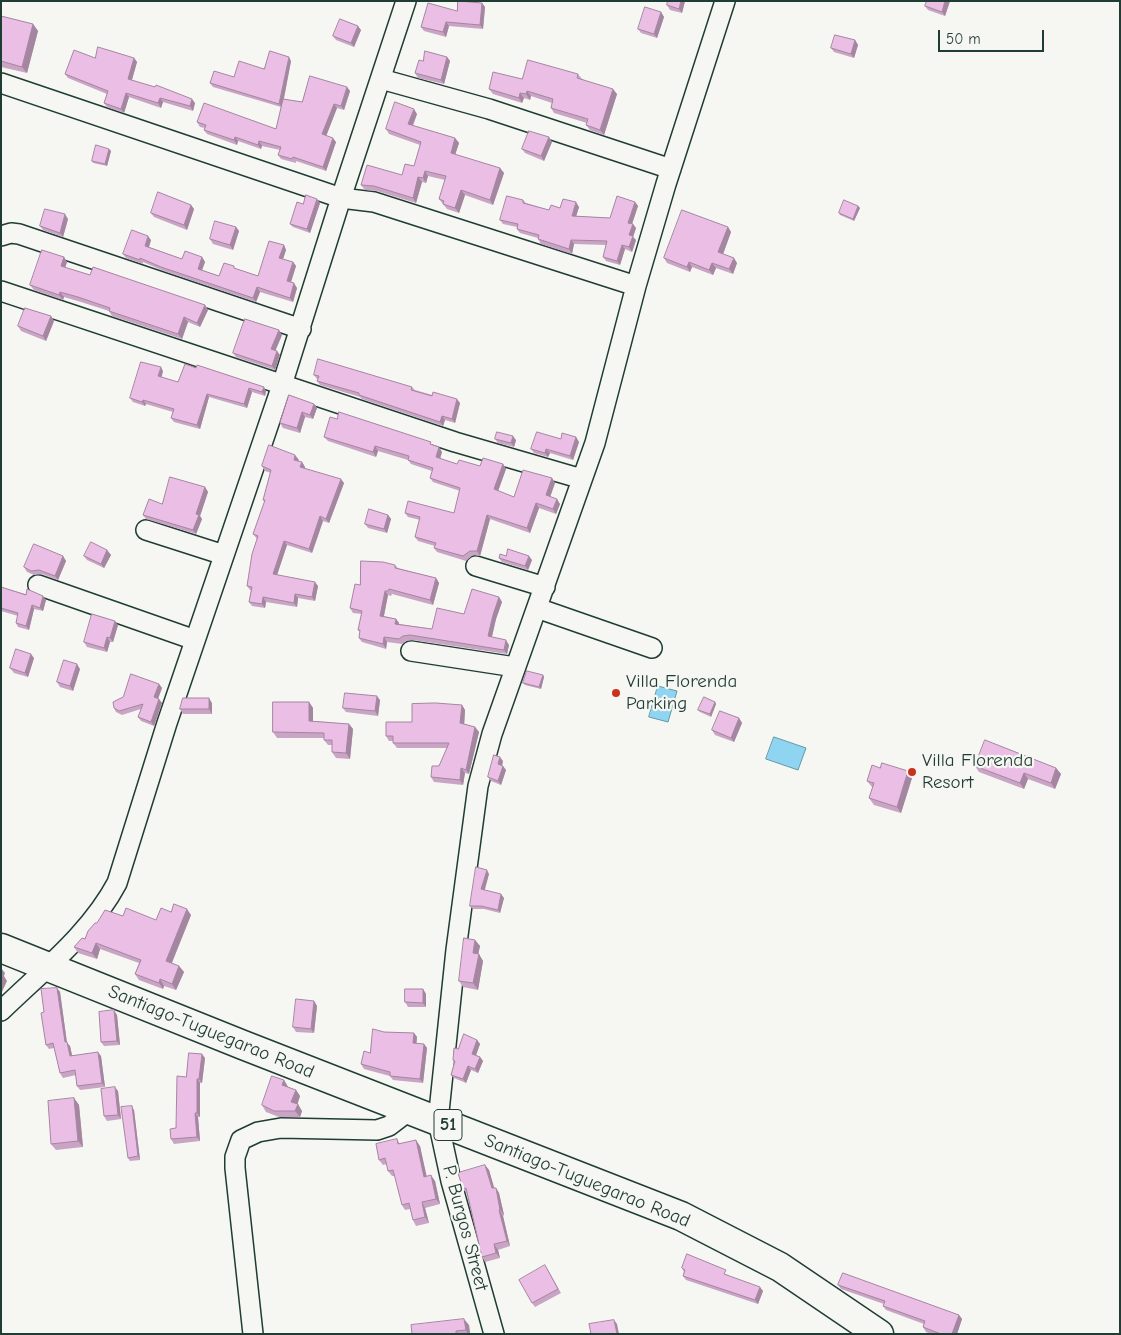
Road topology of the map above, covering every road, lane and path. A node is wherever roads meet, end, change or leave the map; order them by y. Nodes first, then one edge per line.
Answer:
1 (406, 1) edge
2 (725, 1) edge
3 (381, 80) junction
4 (1, 83) edge
5 (671, 169) junction
6 (341, 198) junction
7 (1, 236) edge
8 (636, 286) junction
9 (1, 291) edge
10 (301, 329) junction
11 (282, 385) junction
12 (582, 479) junction
13 (146, 530) dead end
14 (224, 555) junction
15 (476, 566) dead end
16 (38, 585) dead end
17 (545, 588) junction
18 (537, 608) junction
19 (195, 640) junction
20 (652, 648) dead end
21 (411, 651) dead end
22 (515, 667) junction
23 (1, 948) edge
24 (47, 967) junction
25 (1, 1011) edge
26 (410, 1110) junction
27 (438, 1121) junction
28 (253, 1334) edge
29 (494, 1334) edge
30 (879, 1334) edge

1 - 3 street
2 - 5 street, P. Burgos Street
3 - 5 street
3 - 6 street
4 - 6 street
5 - 8 street, P. Burgos Street
6 - 8 street
6 - 10 street
7 - 10 street
8 - 12 street, P. Burgos Street
9 - 11 street
10 - 11 street
11 - 12 street
11 - 14 street
12 - 17 street, P. Burgos Street
13 - 14 street
14 - 19 street
15 - 17 street
16 - 19 street
17 - 18 street, P. Burgos Street
18 - 20 street
18 - 22 street, P. Burgos Street
19 - 24 street
21 - 22 street
22 - 27 street, P. Burgos Street
23 - 24 highway, Santiago-Tuguegarao Road / 51
24 - 25 street
24 - 26 highway, Santiago-Tuguegarao Road / 51
26 - 27 highway, Santiago-Tuguegarao Road / 51
26 - 28 street
27 - 29 street, P. Burgos Street
27 - 30 highway, Santiago-Tuguegarao Road / 51

